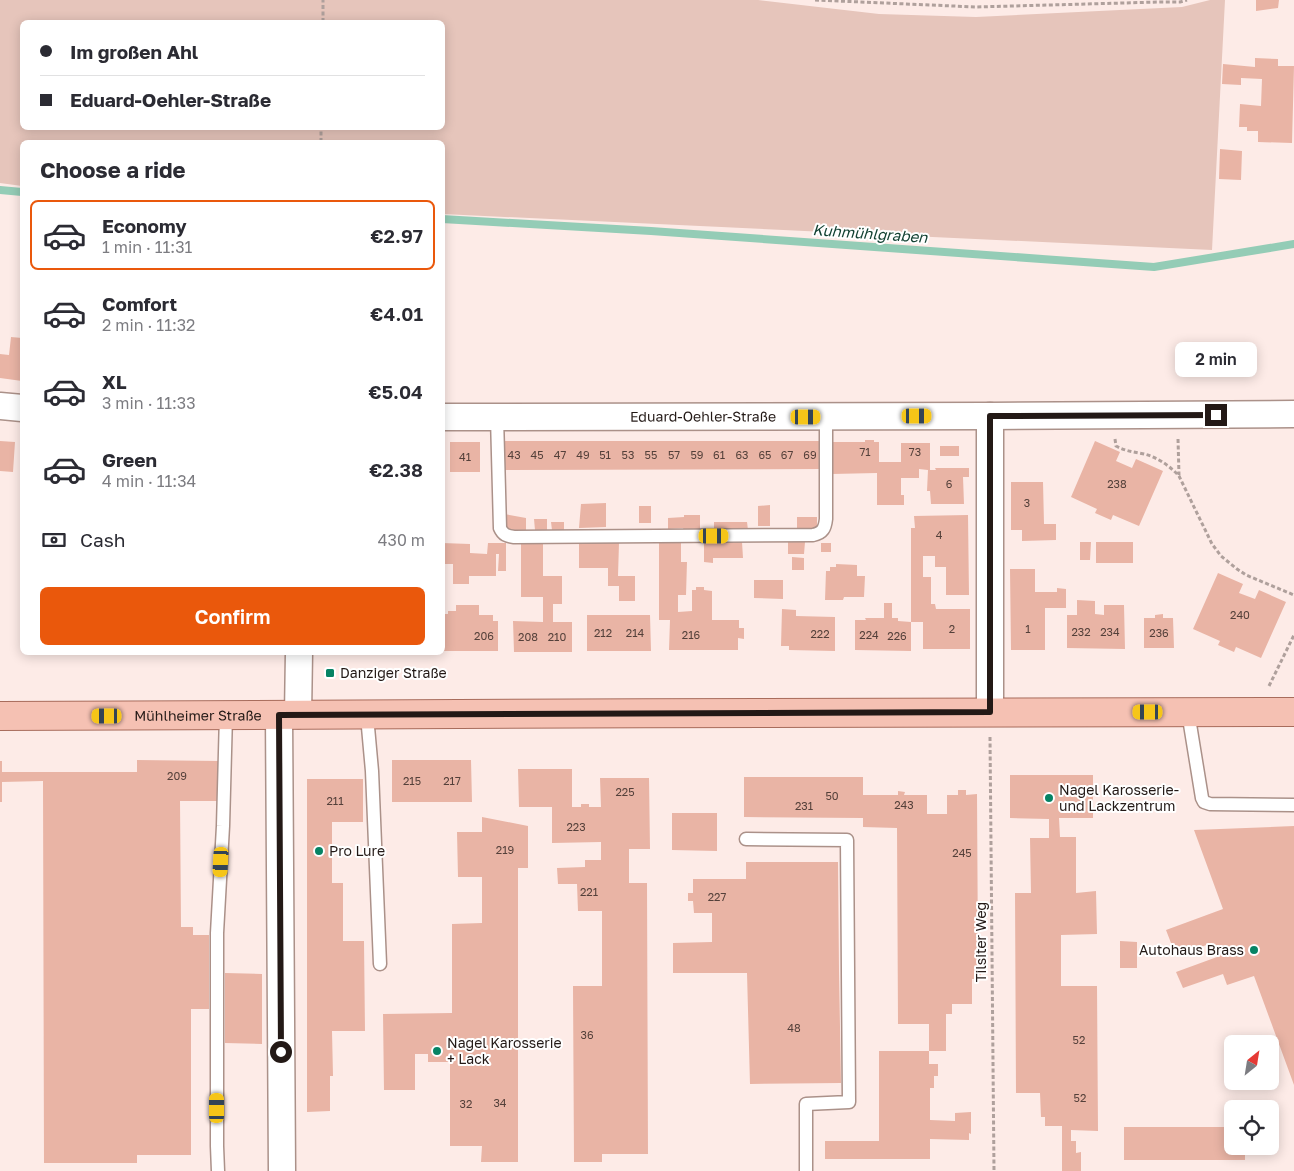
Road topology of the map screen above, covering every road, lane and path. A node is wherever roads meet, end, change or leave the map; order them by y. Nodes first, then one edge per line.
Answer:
1 (323, 0) edge
2 (815, 0) edge
3 (1187, 0) edge
4 (323, 20) edge
5 (0, 406) edge
6 (20, 408) edge
7 (1294, 414) edge
8 (1178, 415) junction
9 (990, 416) junction
10 (1112, 416) junction
11 (445, 417) edge
12 (497, 417) junction
13 (826, 417) junction
14 (1179, 476) junction
15 (1294, 595) edge
16 (1294, 635) edge
17 (298, 655) edge
18 (990, 712) junction
19 (1188, 712) junction
20 (1256, 712) junction
21 (1294, 712) edge
22 (226, 715) junction
23 (288, 715) junction
24 (0, 716) edge
25 (367, 716) junction
26 (1294, 804) edge
27 (746, 839) dead end
28 (380, 964) dead end
29 (218, 1171) edge
30 (282, 1171) edge
31 (806, 1171) edge
32 (994, 1171) edge

1 - 4 path
2 - 3 path
5 - 6 street
7 - 8 street, Eduard-Oehler-Straße
8 - 10 street, Eduard-Oehler-Straße
8 - 14 path
9 - 10 street, Eduard-Oehler-Straße
9 - 13 street, Eduard-Oehler-Straße
9 - 18 street
10 - 14 path
11 - 12 street, Eduard-Oehler-Straße
12 - 13 street, Eduard-Oehler-Straße
12 - 13 lane
14 - 15 path
16 - 20 path
17 - 23 street
18 - 19 main road, Mühlheimer Straße
18 - 25 main road, Mühlheimer Straße
18 - 32 path, Tilsiter Weg
19 - 20 main road, Mühlheimer Straße
19 - 26 lane
20 - 21 main road, Mühlheimer Straße
22 - 23 main road, Mühlheimer Straße
22 - 24 main road, Mühlheimer Straße
22 - 29 lane
23 - 25 main road, Mühlheimer Straße
23 - 30 street
25 - 28 lane
27 - 31 lane

